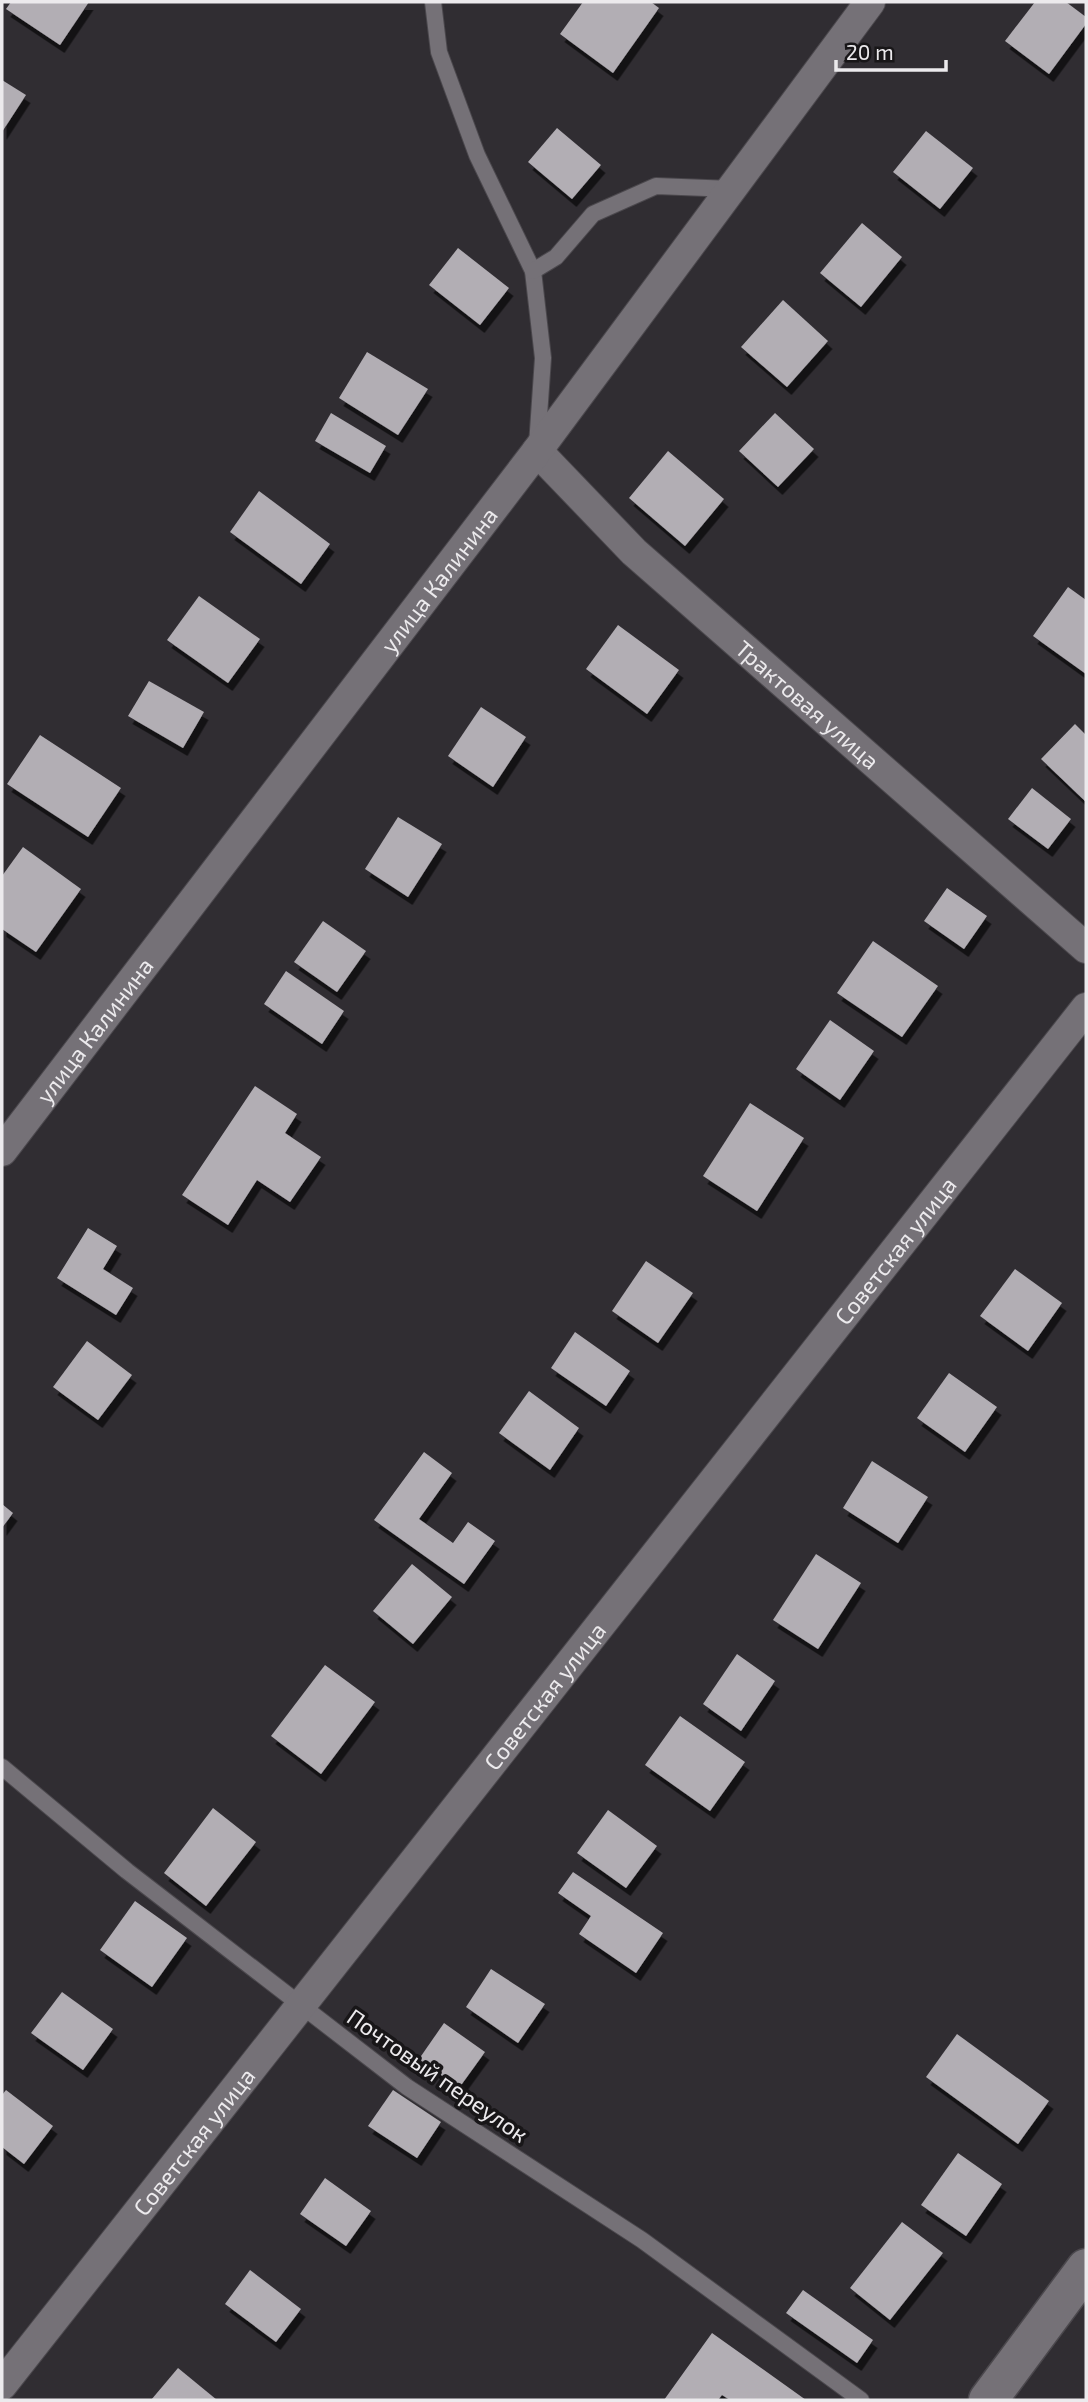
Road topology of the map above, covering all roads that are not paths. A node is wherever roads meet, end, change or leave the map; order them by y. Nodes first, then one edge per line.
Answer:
1 (433, 2) edge
2 (870, 2) edge
3 (732, 189) junction
4 (533, 271) junction
5 (537, 451) junction
6 (1086, 948) edge
7 (1086, 1008) edge
8 (2, 1151) edge
9 (2, 1768) edge
10 (301, 2004) junction
11 (1086, 2268) edge
12 (2, 2385) edge
13 (861, 2400) edge
14 (988, 2400) edge

1 - 4 lane
2 - 3 street, улица Калинина
3 - 4 lane
3 - 5 street, улица Калинина
4 - 5 lane
5 - 6 street, Трактовая улица
5 - 8 street, улица Калинина
7 - 10 street, Советская улица
9 - 10 lane, Почтовый переулок
10 - 12 street, Советская улица
10 - 13 lane, Почтовый переулок
11 - 14 street

